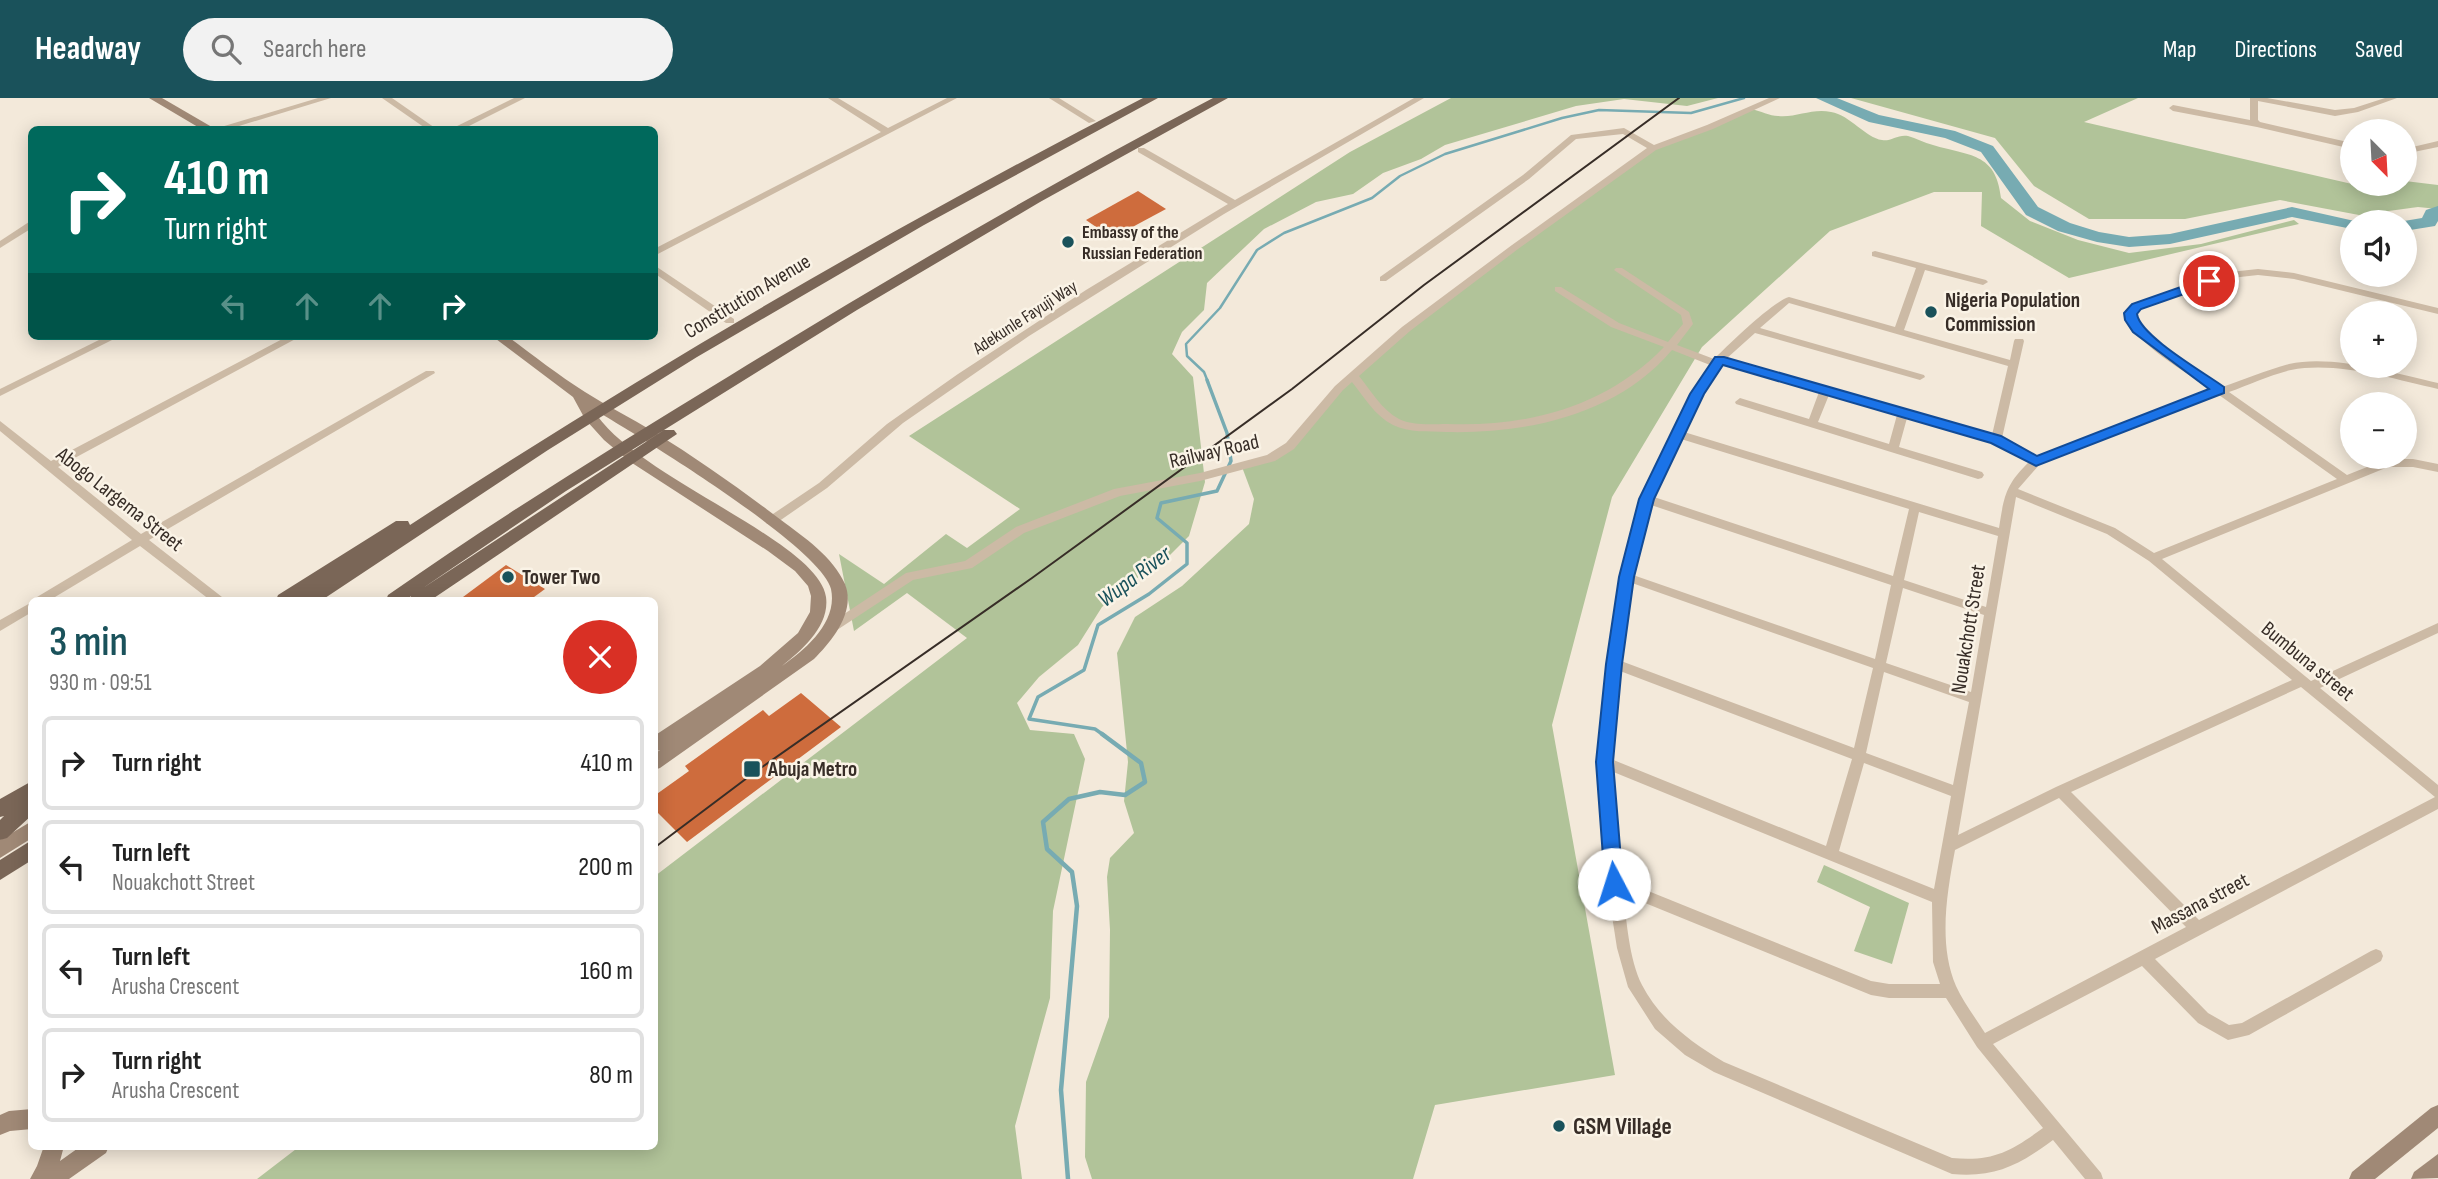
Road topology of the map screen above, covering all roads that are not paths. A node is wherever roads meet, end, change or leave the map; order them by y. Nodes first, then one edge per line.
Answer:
1 (155, 98) edge
2 (327, 98) edge
3 (386, 98) edge
4 (521, 98) edge
5 (832, 98) edge
6 (953, 98) edge
7 (1053, 98) edge
8 (1134, 98) edge
9 (1152, 98) edge
10 (1222, 98) edge
11 (1239, 98) edge
12 (1420, 98) edge
13 (1776, 98) edge
14 (2254, 98) edge
15 (2393, 98) edge
16 (2173, 108) dead end
17 (1092, 121) junction
18 (2257, 124) junction
19 (205, 126) edge
20 (221, 126) edge
21 (428, 126) edge
22 (462, 126) edge
23 (886, 131) junction
24 (2340, 143) edge
25 (2438, 144) edge
26 (1653, 148) junction
27 (2417, 149) edge
28 (1141, 150) junction
29 (1022, 167) junction
30 (1032, 200) junction
31 (1233, 203) junction
32 (28, 226) edge
33 (0, 245) edge
34 (658, 251) edge
35 (1875, 254) dead end
36 (1921, 267) junction
37 (1619, 270) dead end
38 (658, 271) edge
39 (1383, 279) dead end
40 (1983, 282) dead end
41 (1558, 289) dead end
42 (867, 298) junction
43 (778, 304) junction
44 (2438, 311) edge
45 (730, 321) junction
46 (1751, 329) junction
47 (1899, 330) junction
48 (107, 340) edge
49 (288, 340) edge
50 (503, 340) edge
51 (2019, 341) dead end
52 (1669, 346) junction
53 (1718, 362) junction
54 (2013, 364) junction
55 (430, 373) dead end
56 (1353, 376) junction
57 (1920, 377) dead end
58 (2438, 386) edge
59 (2220, 390) junction
60 (1825, 391) junction
61 (0, 393) edge
62 (585, 402) junction
63 (1740, 402) dead end
64 (1903, 414) junction
65 (0, 425) edge
66 (1812, 425) junction
67 (1677, 434) junction
68 (1996, 440) junction
69 (658, 441) junction
70 (1893, 449) junction
71 (633, 457) junction
72 (2036, 461) junction
73 (49, 467) junction
74 (2438, 468) edge
75 (1978, 475) dead end
76 (2345, 479) junction
77 (2011, 491) junction
78 (1647, 499) junction
79 (1915, 506) junction
80 (771, 521) junction
81 (2002, 533) junction
82 (140, 540) junction
83 (2153, 558) junction
84 (1627, 577) junction
85 (1896, 581) junction
86 (46, 597) edge
87 (214, 597) edge
88 (289, 597) edge
89 (314, 597) edge
90 (398, 597) edge
91 (423, 597) edge
92 (28, 608) edge
93 (1991, 612) junction
94 (0, 626) edge
95 (833, 627) junction
96 (2438, 628) edge
97 (1614, 664) junction
98 (1880, 666) junction
99 (2306, 684) junction
100 (1976, 699) junction
101 (658, 742) edge
102 (1859, 756) junction
103 (658, 760) edge
104 (1604, 762) junction
105 (2061, 791) junction
106 (28, 792) edge
107 (1958, 793) junction
108 (2438, 793) edge
109 (2438, 802) edge
110 (28, 807) edge
111 (0, 809) edge
112 (28, 831) edge
113 (0, 832) edge
114 (1949, 846) junction
115 (0, 850) edge
116 (28, 851) edge
117 (1831, 854) junction
118 (0, 871) edge
119 (1614, 884) junction
120 (1939, 898) junction
121 (2197, 928) junction
122 (2376, 956) dead end
123 (2143, 957) junction
124 (1950, 991) junction
125 (1982, 1042) junction
126 (2438, 1115) edge
127 (28, 1120) edge
128 (0, 1125) edge
129 (2054, 1129) junction
130 (54, 1150) edge
131 (93, 1150) edge
132 (2438, 1164) edge
133 (40, 1179) edge
134 (51, 1179) edge
135 (2095, 1179) edge
136 (2359, 1179) edge
137 (2421, 1179) edge

1 - 19 street
2 - 20 street
3 - 21 street
4 - 22 street
5 - 23 street
6 - 23 street
7 - 17 street
8 - 17 main road
9 - 29 main road, Constitution Avenue
10 - 30 main road
11 - 28 main road
12 - 31 street, Adekunle Fayuji Way
13 - 26 street, Railway Road
14 - 15 street
14 - 18 street
16 - 18 street
17 - 29 main road
18 - 24 street
23 - 34 street
25 - 27 street
26 - 39 street
26 - 56 street, Railway Road
28 - 30 main road
28 - 31 street
29 - 43 main road, Constitution Avenue
30 - 42 main road
31 - 80 street, Adekunle Fayuji Way
32 - 33 street
35 - 36 street
36 - 40 street
36 - 47 street
37 - 52 street
38 - 45 street
41 - 52 street
42 - 69 main road
42 - 90 main road
43 - 45 main road
43 - 89 main road, Constitution Avenue
44 - 59 street
45 - 62 main road
46 - 47 street
46 - 53 street
46 - 57 street
47 - 54 street
48 - 61 street
49 - 73 street
50 - 62 street
51 - 54 street
52 - 53 street
52 - 56 street
53 - 60 street
53 - 67 street
54 - 68 street
55 - 82 street
56 - 95 street, Railway Road
58 - 59 street, Nouakchott Street
59 - 72 street, Nouakchott Street
59 - 76 street
60 - 64 street
60 - 66 street
62 - 69 street
62 - 71 street
62 - 88 main road
63 - 66 street
64 - 68 street
64 - 70 street
65 - 73 street, Abogo Largema Street
66 - 70 street
67 - 78 street
67 - 79 street
68 - 72 street
69 - 71 main road
69 - 80 street
70 - 75 street
71 - 91 main road
71 - 101 street
72 - 77 street, Nouakchott Street
73 - 82 street, Abogo Largema Street
74 - 76 street
76 - 83 street
77 - 81 street, Nouakchott Street
77 - 83 street, Bumbuna street
78 - 84 street
78 - 85 street
79 - 81 street
79 - 85 street
80 - 95 street
81 - 93 street, Nouakchott Street
82 - 86 street
82 - 87 street, Abogo Largema Street
83 - 99 street, Bumbuna street
84 - 97 street
84 - 98 street
85 - 93 street
85 - 98 street
92 - 94 street
93 - 100 street, Nouakchott Street
95 - 103 street
96 - 99 street
97 - 102 street
97 - 104 street
98 - 100 street
98 - 102 street
99 - 105 street
99 - 108 street, Bumbuna street
100 - 107 street, Nouakchott Street
102 - 107 street
102 - 117 street
104 - 117 street
104 - 119 street
105 - 114 street
105 - 121 street
106 - 111 main road
107 - 114 street, Nouakchott Street
109 - 121 street, Massana street
110 - 113 main road
112 - 115 street
114 - 120 street, Nouakchott Street
116 - 118 main road
117 - 120 street
119 - 124 street
119 - 129 street
120 - 124 street, Nouakchott Street
121 - 123 street, Massana street
122 - 123 street
123 - 125 street, Massana street
124 - 125 street, Nouakchott Street
125 - 129 street, Nouakchott Street
126 - 136 street
127 - 128 street
129 - 135 street, Nouakchott Street
130 - 133 street
131 - 134 street
132 - 137 street

